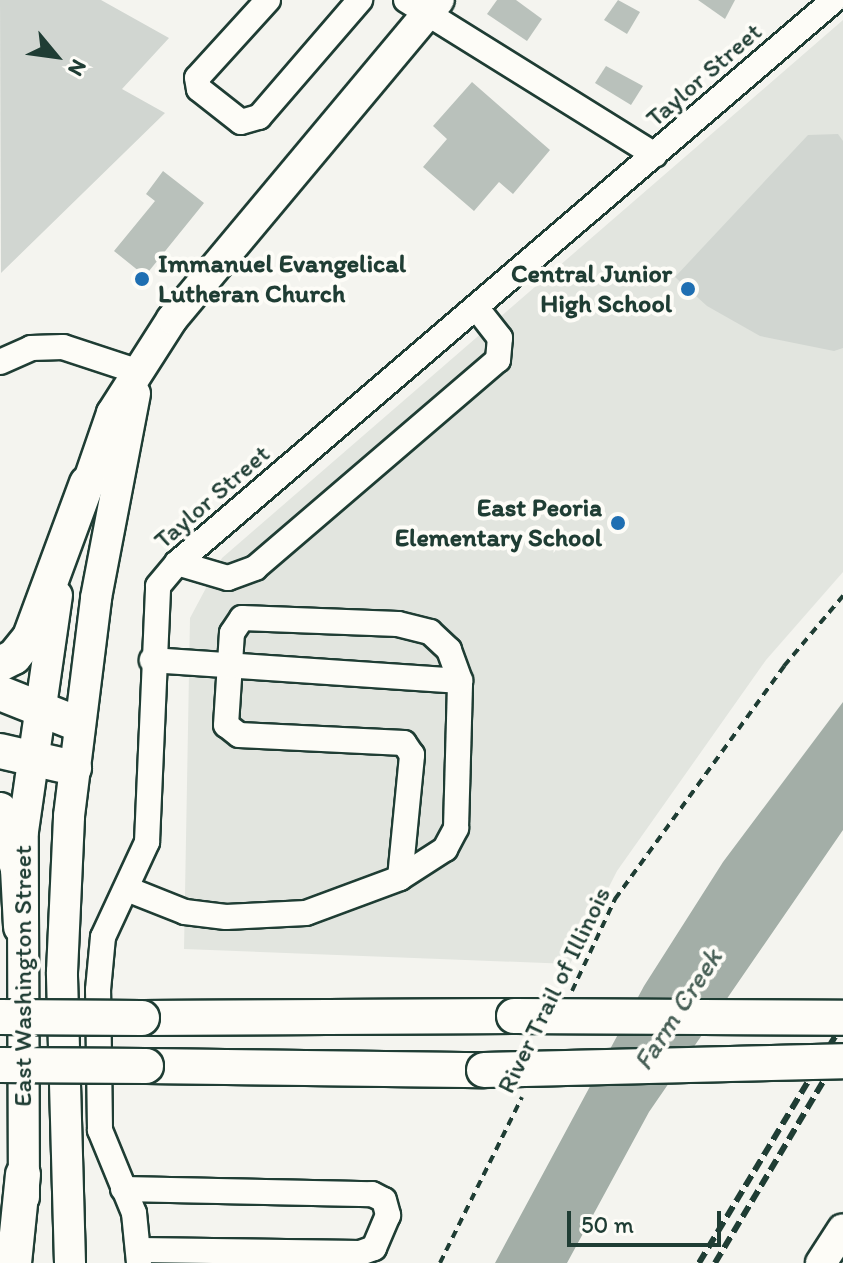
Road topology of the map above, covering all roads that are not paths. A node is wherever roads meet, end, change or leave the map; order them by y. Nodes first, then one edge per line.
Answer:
1 (268, 0) edge
2 (360, 0) edge
3 (834, 0) edge
4 (423, 5) edge
5 (655, 155) junction
6 (477, 309) junction
7 (0, 362) edge
8 (139, 372) junction
9 (87, 483) junction
10 (177, 563) junction
11 (152, 660) junction
12 (0, 664) edge
13 (230, 666) junction
14 (460, 681) junction
15 (0, 693) edge
16 (37, 708) junction
17 (78, 724) junction
18 (16, 754) edge
19 (74, 768) junction
20 (0, 810) edge
21 (400, 878) junction
22 (127, 889) junction
23 (21, 927) junction
24 (843, 998) edge
25 (564, 1006) junction
26 (0, 1017) edge
27 (843, 1018) edge
28 (843, 1061) edge
29 (0, 1065) edge
30 (23, 1174) junction
31 (123, 1189) junction
32 (843, 1229) edge
33 (139, 1256) edge
34 (14, 1263) edge
35 (28, 1263) edge
36 (70, 1263) edge
37 (821, 1263) edge

1 - 2 street
3 - 5 street, Taylor Street
4 - 5 street
4 - 8 main road, East Washington Street
5 - 6 street, Taylor Street
6 - 10 street, Taylor Street
6 - 10 street
7 - 8 street
8 - 9 main road, East Washington Street
8 - 17 main road, East Washington Street
9 - 12 highway
9 - 16 main road, East Washington Street
10 - 11 street, Taylor Street
11 - 13 street
11 - 22 street, Taylor Street
13 - 14 street
13 - 14 street
13 - 21 street
14 - 21 street
15 - 16 highway
16 - 17 highway
16 - 18 main road, East Washington Street
17 - 19 main road, East Washington Street
18 - 19 highway
18 - 23 main road, East Washington Street
19 - 36 main road, East Washington Street
20 - 23 highway
21 - 22 street
22 - 31 street, Taylor Street
23 - 30 main road, East Washington Street
24 - 25 highway, bridge
25 - 26 highway, bridge
25 - 27 highway, bridge
28 - 29 highway, bridge
30 - 34 highway
30 - 35 main road, East Washington Street
31 - 33 street, Taylor Street
31 - 33 street
32 - 37 main road

